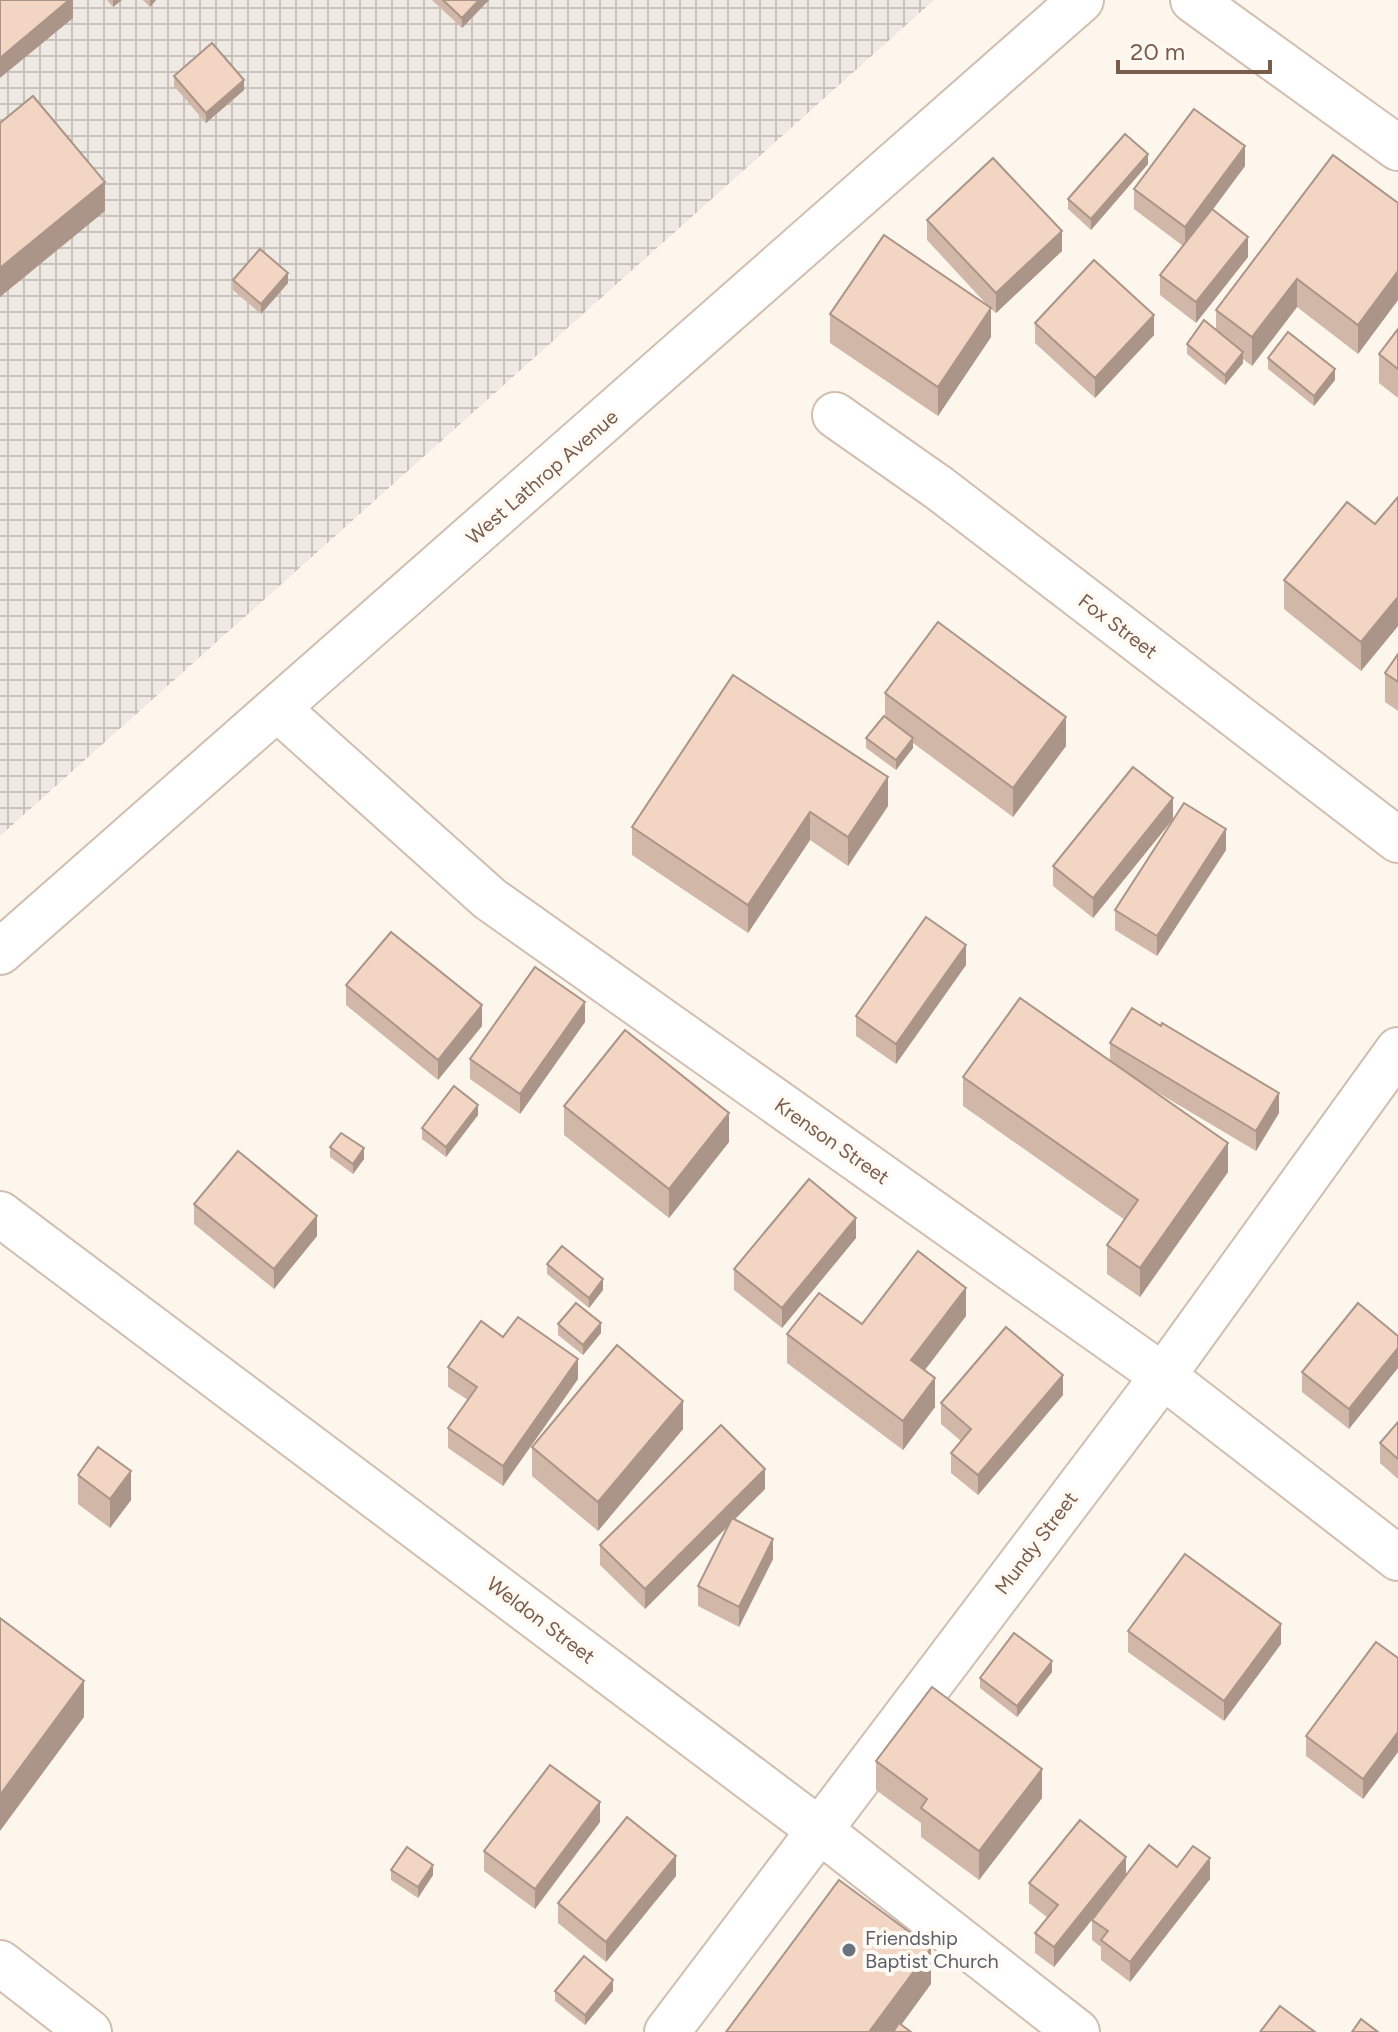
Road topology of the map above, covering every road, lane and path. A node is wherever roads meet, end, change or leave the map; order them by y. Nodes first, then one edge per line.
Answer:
1 (1081, 0) edge
2 (1193, 0) edge
3 (1398, 148) edge
4 (835, 415) dead end
5 (279, 710) junction
6 (1398, 840) edge
7 (0, 952) edge
8 (1398, 1050) edge
9 (0, 1214) edge
10 (1163, 1376) junction
11 (1398, 1558) edge
12 (818, 1829) junction
13 (0, 1963) edge
14 (89, 2032) edge
15 (667, 2032) edge
16 (1077, 2032) edge

1 - 5 street, West Lathrop Avenue
2 - 3 street
4 - 6 street, Fox Street
5 - 7 street, West Lathrop Avenue
5 - 10 street, Krenson Street
8 - 10 street, Mundy Street
9 - 12 street, Weldon Street
10 - 11 street, Krenson Street
10 - 12 street, Mundy Street
12 - 15 street, Mundy Street
12 - 16 street, Weldon Street
13 - 14 street

